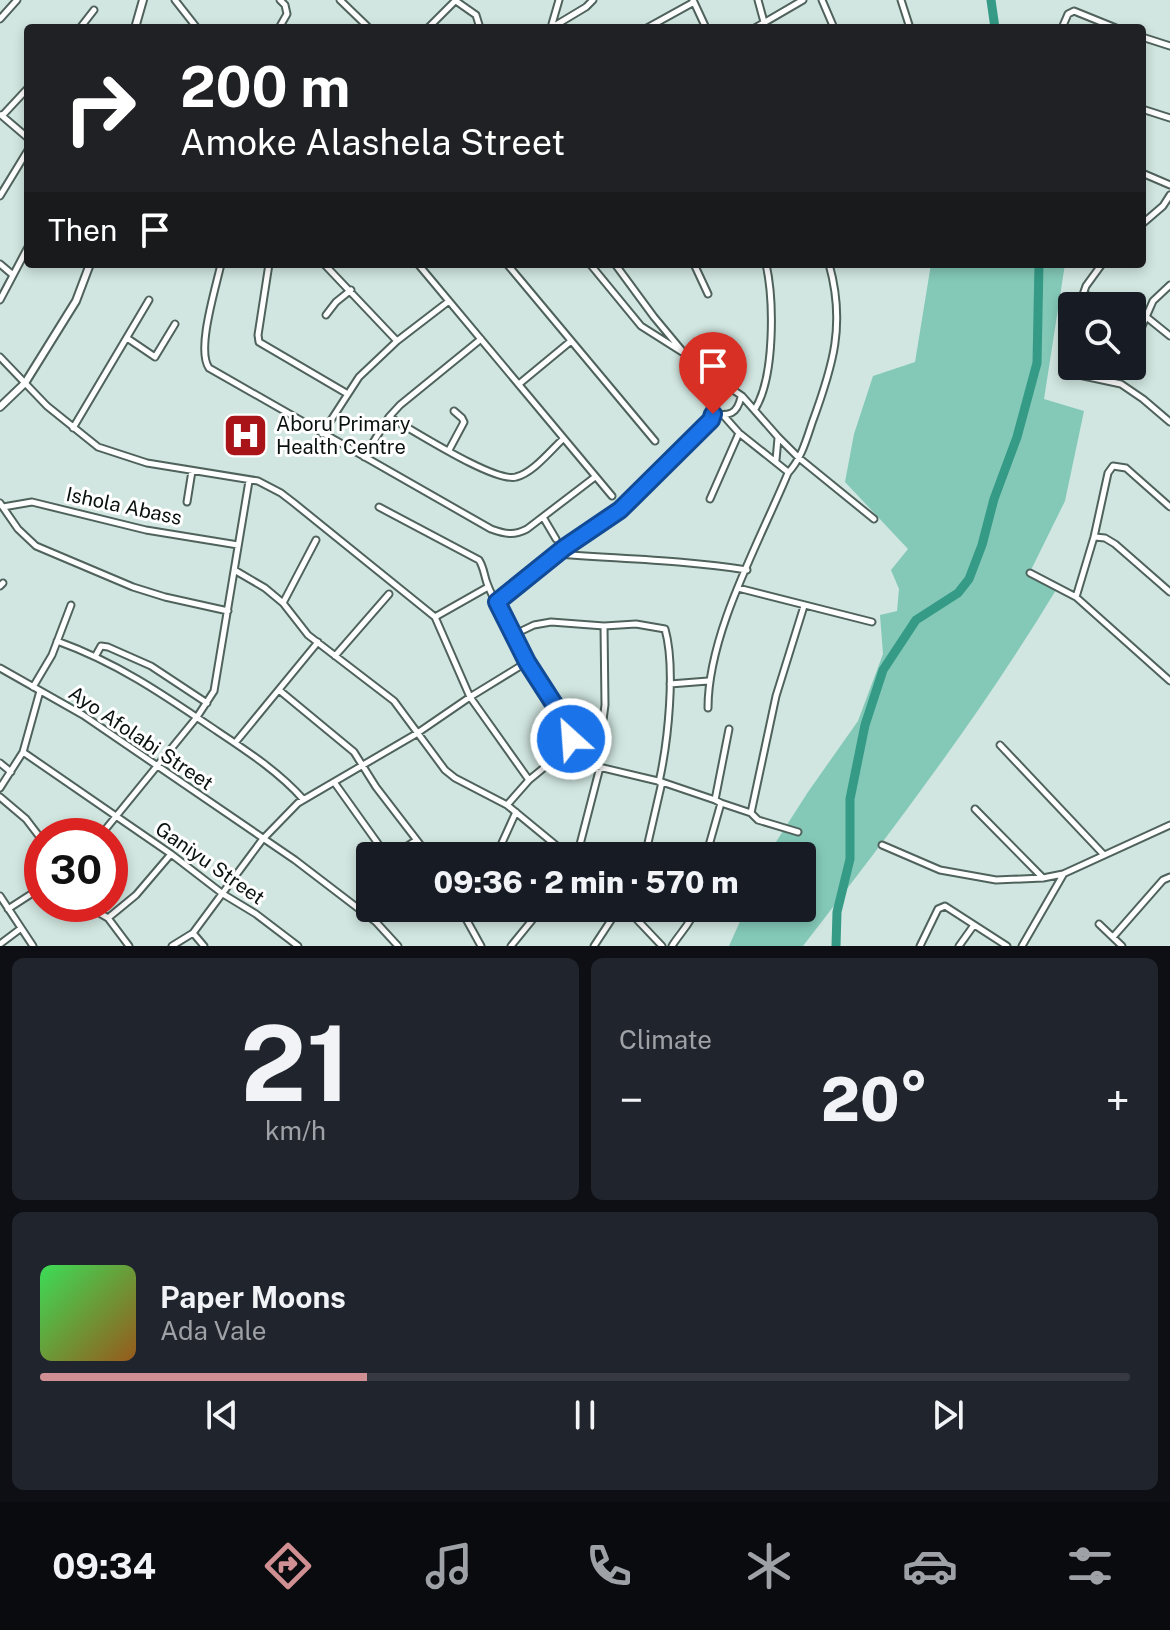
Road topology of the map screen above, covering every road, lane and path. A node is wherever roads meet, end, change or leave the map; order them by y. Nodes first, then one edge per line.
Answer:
1 (17, 0) edge
2 (143, 0) edge
3 (175, 0) edge
4 (280, 0) edge
5 (340, 0) edge
6 (455, 0) edge
7 (559, 0) edge
8 (593, 0) edge
9 (758, 0) edge
10 (803, 0) edge
11 (822, 0) edge
12 (901, 0) edge
13 (694, 1) edge
14 (94, 10) dead end
15 (0, 19) edge
16 (764, 22) junction
17 (83, 24) edge
18 (136, 24) edge
19 (194, 24) edge
20 (281, 24) edge
21 (365, 24) edge
22 (432, 24) edge
23 (479, 24) edge
24 (553, 24) edge
25 (556, 24) edge
26 (654, 24) edge
27 (704, 24) edge
28 (761, 24) edge
29 (832, 24) edge
30 (909, 24) edge
31 (1064, 24) edge
32 (1105, 24) edge
33 (1146, 38) edge
34 (1170, 46) edge
35 (24, 92) edge
36 (1146, 110) edge
37 (1, 115) edge
38 (1170, 118) edge
39 (24, 135) edge
40 (24, 157) edge
41 (1146, 175) edge
42 (1170, 185) edge
43 (1170, 195) edge
44 (0, 196) edge
45 (1146, 221) edge
46 (24, 254) edge
47 (0, 264) edge
48 (88, 268) edge
49 (220, 268) edge
50 (268, 268) edge
51 (328, 268) edge
52 (421, 268) edge
53 (510, 268) edge
54 (593, 268) edge
55 (618, 268) edge
56 (696, 268) edge
57 (767, 268) edge
58 (830, 268) edge
59 (1099, 268) edge
60 (13, 275) junction
61 (1170, 285) edge
62 (351, 290) junction
63 (1084, 292) edge
64 (708, 294) dead end
65 (0, 300) edge
66 (149, 300) dead end
67 (449, 301) junction
68 (1146, 312) edge
69 (326, 315) dead end
70 (654, 317) junction
71 (1146, 317) edge
72 (175, 324) dead end
73 (649, 330) junction
74 (1170, 336) edge
75 (127, 338) junction
76 (481, 339) junction
77 (397, 341) junction
78 (571, 341) junction
79 (683, 353) junction
80 (0, 357) edge
81 (699, 371) junction
82 (1102, 380) edge
83 (25, 383) junction
84 (519, 384) junction
85 (346, 393) junction
86 (742, 396) junction
87 (0, 407) edge
88 (755, 409) junction
89 (454, 411) dead end
90 (713, 414) junction
91 (723, 415) junction
92 (389, 417) junction
93 (1170, 422) edge
94 (73, 428) junction
95 (739, 433) junction
96 (322, 434) junction
97 (778, 437) junction
98 (563, 439) junction
99 (655, 441) dead end
100 (449, 450) junction
101 (364, 457) junction
102 (799, 458) junction
103 (776, 461) junction
104 (192, 471) junction
105 (788, 473) junction
106 (595, 477) junction
107 (249, 481) junction
108 (612, 496) dead end
109 (710, 499) dead end
110 (187, 502) dead end
111 (2, 505) edge
112 (379, 507) dead end
113 (1170, 507) edge
114 (543, 517) junction
115 (874, 519) dead end
116 (1094, 537) junction
117 (556, 539) dead end
118 (316, 540) dead end
119 (238, 545) junction
120 (557, 554) junction
121 (747, 570) junction
122 (236, 571) junction
123 (1030, 573) dead end
124 (488, 587) junction
125 (1169, 587) edge
126 (738, 588) junction
127 (389, 594) dead end
128 (1076, 597) junction
129 (497, 602) junction
130 (283, 603) junction
131 (71, 605) dead end
132 (804, 606) junction
133 (228, 611) junction
134 (435, 617) junction
135 (872, 622) dead end
136 (604, 626) junction
137 (513, 635) junction
138 (57, 641) junction
139 (318, 642) junction
140 (96, 655) junction
141 (335, 656) junction
142 (527, 662) junction
143 (0, 668) edge
144 (708, 681) junction
145 (1170, 681) edge
146 (670, 684) junction
147 (33, 687) junction
148 (279, 690) junction
149 (40, 691) junction
150 (470, 697) junction
151 (207, 703) junction
152 (708, 708) dead end
153 (197, 717) junction
154 (729, 729) dead end
155 (416, 734) junction
156 (235, 743) junction
157 (1000, 745) dead end
158 (23, 752) junction
159 (578, 761) junction
160 (0, 763) edge
161 (362, 766) junction
162 (599, 766) junction
163 (157, 767) junction
164 (11, 772) junction
165 (529, 780) junction
166 (334, 782) junction
167 (660, 782) junction
168 (0, 788) edge
169 (0, 797) edge
170 (303, 799) junction
171 (718, 802) junction
172 (507, 805) junction
173 (975, 809) dead end
174 (516, 812) junction
175 (751, 813) junction
176 (116, 817) junction
177 (25, 818) edge
178 (1170, 825) edge
179 (798, 832) dead end
180 (262, 840) junction
181 (415, 841) joint
182 (502, 842) edge
183 (552, 842) edge
184 (580, 842) edge
185 (648, 842) edge
186 (709, 842) edge
187 (882, 845) dead end
188 (171, 854) junction
189 (1104, 855) junction
190 (1063, 874) junction
191 (1170, 877) edge
192 (1043, 878) junction
193 (223, 894) junction
194 (0, 896) edge
195 (24, 899) edge
196 (128, 902) edge
197 (8, 909) junction
198 (111, 922) edge
199 (468, 922) edge
200 (531, 922) edge
201 (610, 922) edge
202 (639, 922) edge
203 (690, 922) edge
204 (1099, 924) dead end
205 (974, 925) junction
206 (20, 929) junction
207 (193, 933) junction
208 (1113, 937) junction
209 (0, 944) edge
210 (33, 946) edge
211 (129, 946) edge
212 (172, 946) edge
213 (204, 946) edge
214 (298, 946) edge
215 (398, 946) edge
216 (481, 946) edge
217 (511, 946) edge
218 (594, 946) edge
219 (662, 946) edge
220 (672, 946) edge
221 (920, 946) edge
222 (959, 946) edge
223 (1007, 946) edge
224 (1022, 946) edge
225 (1122, 946) edge

1 - 15 street
2 - 18 street
3 - 19 street
4 - 20 street
5 - 21 street
6 - 22 street
6 - 23 street
7 - 24 street
8 - 25 street
9 - 16 street
10 - 16 street
11 - 29 street
12 - 30 street
13 - 26 street
13 - 27 street
14 - 17 street
16 - 28 street
31 - 32 street
33 - 34 street
35 - 37 street
36 - 38 street
37 - 39 street
40 - 44 street
41 - 42 street
43 - 45 street
46 - 60 street
47 - 60 street
48 - 83 street
49 - 96 street
50 - 85 street
51 - 62 street
52 - 67 street
53 - 78 street
54 - 73 street
55 - 70 street
56 - 64 street
57 - 88 street
58 - 102 street
59 - 63 street
60 - 65 street
61 - 68 street
62 - 69 street
62 - 77 street
66 - 75 street
67 - 76 street
67 - 77 street
70 - 73 street
70 - 79 street
71 - 74 street
72 - 75 street
73 - 79 street
75 - 94 street
76 - 84 street
76 - 92 street
77 - 85 street
78 - 84 street
78 - 99 street
79 - 81 street
80 - 83 street
81 - 86 street
81 - 90 street
82 - 93 street
83 - 87 street
83 - 94 street
84 - 98 street
85 - 96 street
86 - 88 street
86 - 91 street
88 - 97 street
89 - 100 street
90 - 91 street
90 - 120 street
91 - 95 street
92 - 100 street
92 - 101 street
94 - 104 street
95 - 103 street
95 - 109 street
96 - 101 street
97 - 102 street
97 - 103 street
98 - 100 street
98 - 106 street
101 - 114 street
102 - 105 street
102 - 115 street
103 - 105 street
104 - 107 street
104 - 110 street
105 - 121 street
106 - 108 street
106 - 114 street
107 - 119 street
107 - 134 street
111 - 119 street, Ishola Abass
111 - 133 street
112 - 124 street
113 - 116 street
114 - 117 street
116 - 125 street
116 - 128 street
118 - 130 street
119 - 122 street
120 - 121 street
120 - 129 street
121 - 126 street
122 - 130 street
122 - 133 street
123 - 128 street
124 - 129 street
124 - 134 street
126 - 132 street
126 - 144 street
127 - 141 street
128 - 145 street
129 - 137 street
130 - 139 street
131 - 138 street
132 - 135 street
132 - 175 street
133 - 151 street
134 - 150 street
136 - 137 street
136 - 146 street
136 - 162 street
137 - 142 street
138 - 140 street
138 - 147 street
139 - 141 street
139 - 148 street
140 - 151 street
140 - 153 street
141 - 155 street
142 - 150 street
142 - 159 street
143 - 147 street, Ayo Afolabi Street
144 - 146 street
144 - 152 street
146 - 167 street
147 - 149 street, Ayo Afolabi Street
148 - 156 street
148 - 161 street
149 - 158 street
149 - 163 street, Ayo Afolabi Street
150 - 155 street
150 - 165 street
151 - 153 street
153 - 156 street
153 - 163 street
154 - 171 street
155 - 161 street
155 - 172 street
156 - 170 street
157 - 189 street
158 - 164 street
158 - 176 street, Ganiyu Street
159 - 162 street
159 - 165 street
160 - 164 street
161 - 166 street
161 - 181 street
162 - 167 street
162 - 184 street
163 - 176 street
163 - 180 street, Ayo Afolabi Street
164 - 168 street
165 - 172 street
166 - 170 street
166 - 181 street
167 - 171 street
167 - 185 street
169 - 177 street
170 - 180 street
171 - 175 street
171 - 186 street
172 - 174 street
173 - 192 street
174 - 182 street
174 - 183 street
175 - 179 street
176 - 188 street, Ganiyu Street
178 - 189 street
180 - 193 street
180 - 215 street, Ayo Afolabi Street
187 - 192 street
188 - 193 street, Ganiyu Street
188 - 196 street
189 - 190 street
190 - 192 street
190 - 224 street
191 - 208 street
193 - 207 street
193 - 214 street, Ganiyu Street
194 - 197 street
195 - 197 street
197 - 206 street
198 - 211 street
199 - 216 street
200 - 217 street
201 - 218 street
202 - 219 street
203 - 220 street
204 - 208 street
205 - 221 street
205 - 222 street
205 - 223 street
206 - 209 street
206 - 210 street
207 - 212 street
207 - 213 street
208 - 225 street

